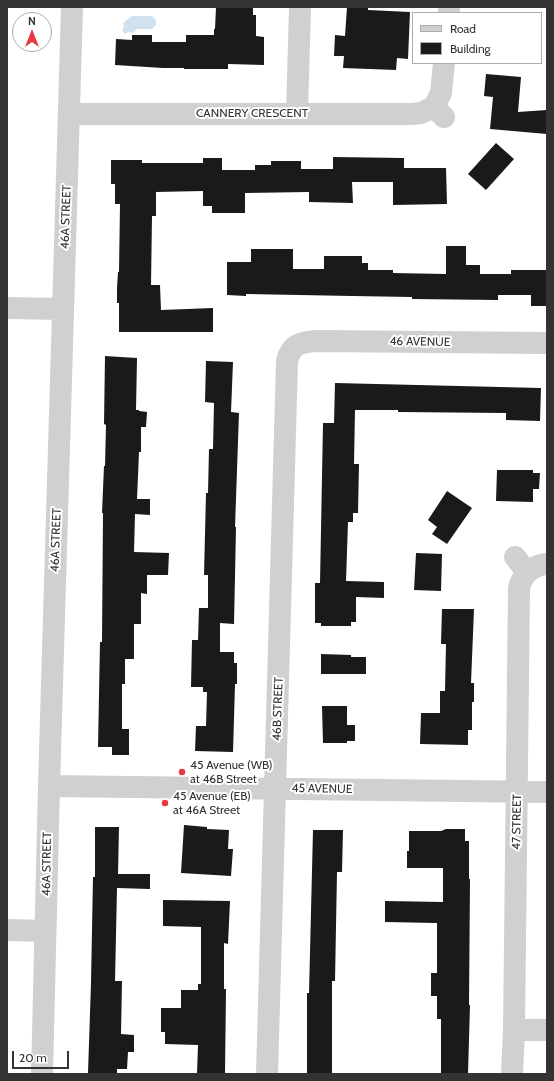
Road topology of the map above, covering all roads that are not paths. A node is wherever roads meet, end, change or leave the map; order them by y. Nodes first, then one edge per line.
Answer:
1 (72, 7) edge
2 (300, 7) edge
3 (444, 64) edge
4 (297, 113) junction
5 (69, 114) junction
6 (7, 308) edge
7 (63, 309) junction
8 (547, 343) edge
9 (294, 347) joint
10 (530, 564) edge
11 (49, 786) junction
12 (276, 789) junction
13 (517, 792) junction
14 (547, 792) edge
15 (7, 930) edge
16 (46, 931) junction
17 (514, 1030) junction
18 (547, 1030) edge
19 (42, 1074) edge
20 (267, 1074) edge
21 (512, 1074) edge

1 - 5 street, 46A STREET
2 - 4 street
3 - 4 street, CANNERY CRESCENT
4 - 5 street, CANNERY CRESCENT
5 - 7 street, 46A STREET
6 - 7 street
7 - 11 street, 46A STREET
8 - 9 street, 46 AVENUE
9 - 12 street, 46B STREET
10 - 13 street, 47 STREET
11 - 12 street, 45 AVENUE
11 - 16 street, 46A STREET
12 - 13 street, 45 AVENUE
12 - 20 street, 46B STREET
13 - 14 street, 45 AVENUE
13 - 17 street, 47 STREET
15 - 16 street
16 - 19 street, 46A STREET
17 - 18 street
17 - 21 street, 47 STREET

